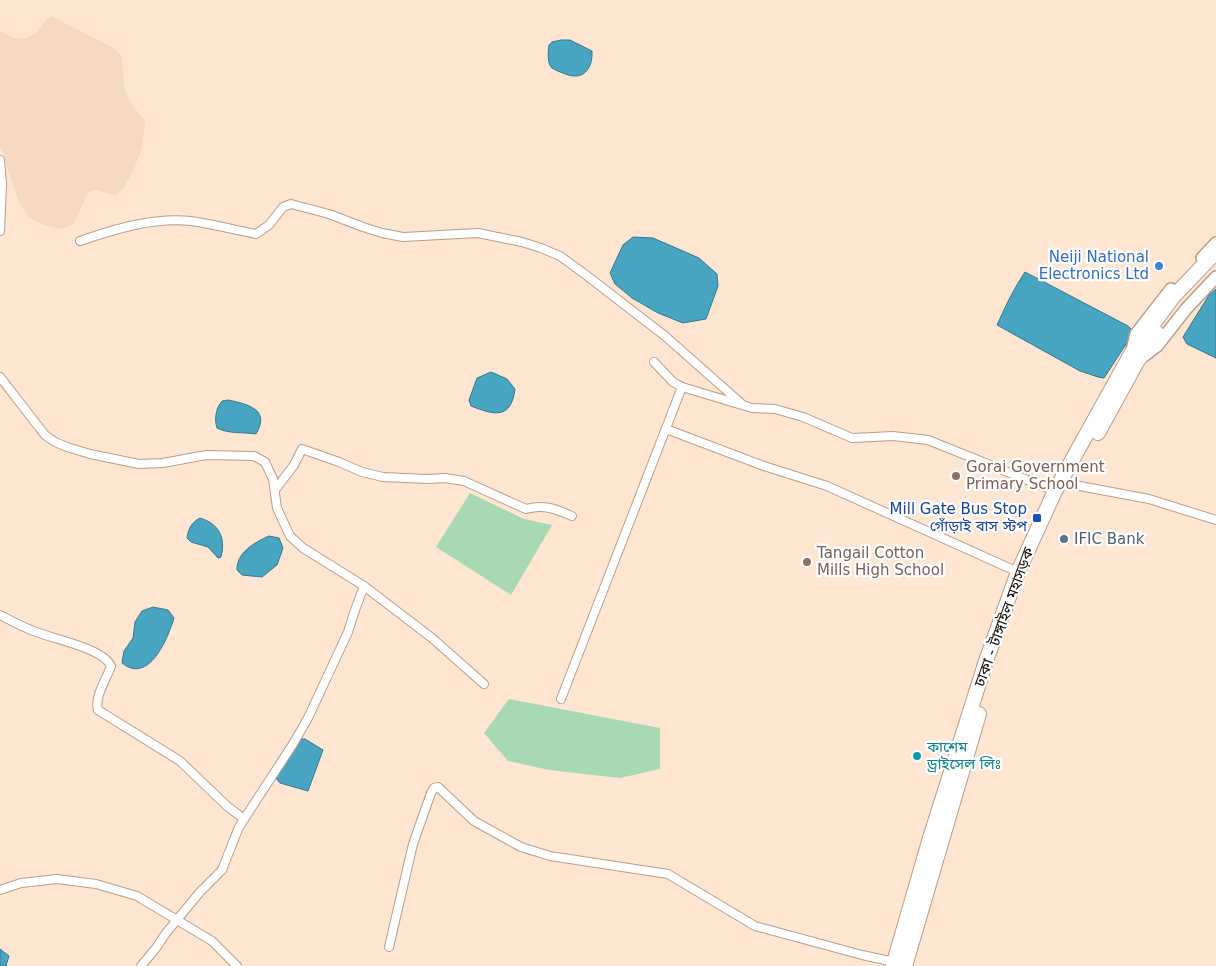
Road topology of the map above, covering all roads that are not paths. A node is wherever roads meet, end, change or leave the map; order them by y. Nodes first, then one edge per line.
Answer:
1 (0, 160) edge
2 (0, 231) edge
3 (80, 241) dead end
4 (1216, 243) edge
5 (1216, 252) edge
6 (1216, 265) edge
7 (1216, 277) edge
8 (1134, 358) junction
9 (654, 362) dead end
10 (0, 377) edge
11 (682, 387) junction
12 (743, 405) junction
13 (666, 429) junction
14 (1069, 484) junction
15 (274, 490) junction
16 (1055, 491) junction
17 (572, 516) dead end
18 (1216, 520) edge
19 (1018, 572) junction
20 (364, 586) junction
21 (0, 615) edge
22 (484, 684) dead end
23 (561, 700) dead end
24 (244, 818) junction
25 (936, 840) junction
26 (0, 890) edge
27 (176, 920) junction
28 (389, 947) dead end
29 (897, 965) edge
30 (141, 966) edge
31 (237, 966) edge

1 - 2 street
3 - 12 street
4 - 8 main road
5 - 8 highway, ঢাকা - টাঙ্গাইল মহাসড়ক
6 - 8 highway, ঢাকা - টাঙ্গাইল মহাসড়ক
7 - 8 main road
8 - 14 highway, ঢাকা - টাঙ্গাইল মহাসড়ক
8 - 16 highway, ঢাকা - টাঙ্গাইল মহাসড়ক
9 - 11 street
10 - 15 street
11 - 12 street
11 - 13 street
12 - 16 street
13 - 19 street
13 - 23 street
14 - 18 street
14 - 25 highway, ঢাকা - টাঙ্গাইল মহাসড়ক
15 - 17 street
15 - 20 street
16 - 19 highway, ঢাকা - টাঙ্গাইল মহাসড়ক
19 - 25 highway, ঢাকা - টাঙ্গাইল মহাসড়ক
20 - 22 street
20 - 24 street
21 - 24 street
24 - 27 street
25 - 29 highway, ঢাকা - টাঙ্গাইল মহাসড়ক
26 - 27 street
27 - 30 street
27 - 31 street
28 - 29 street

